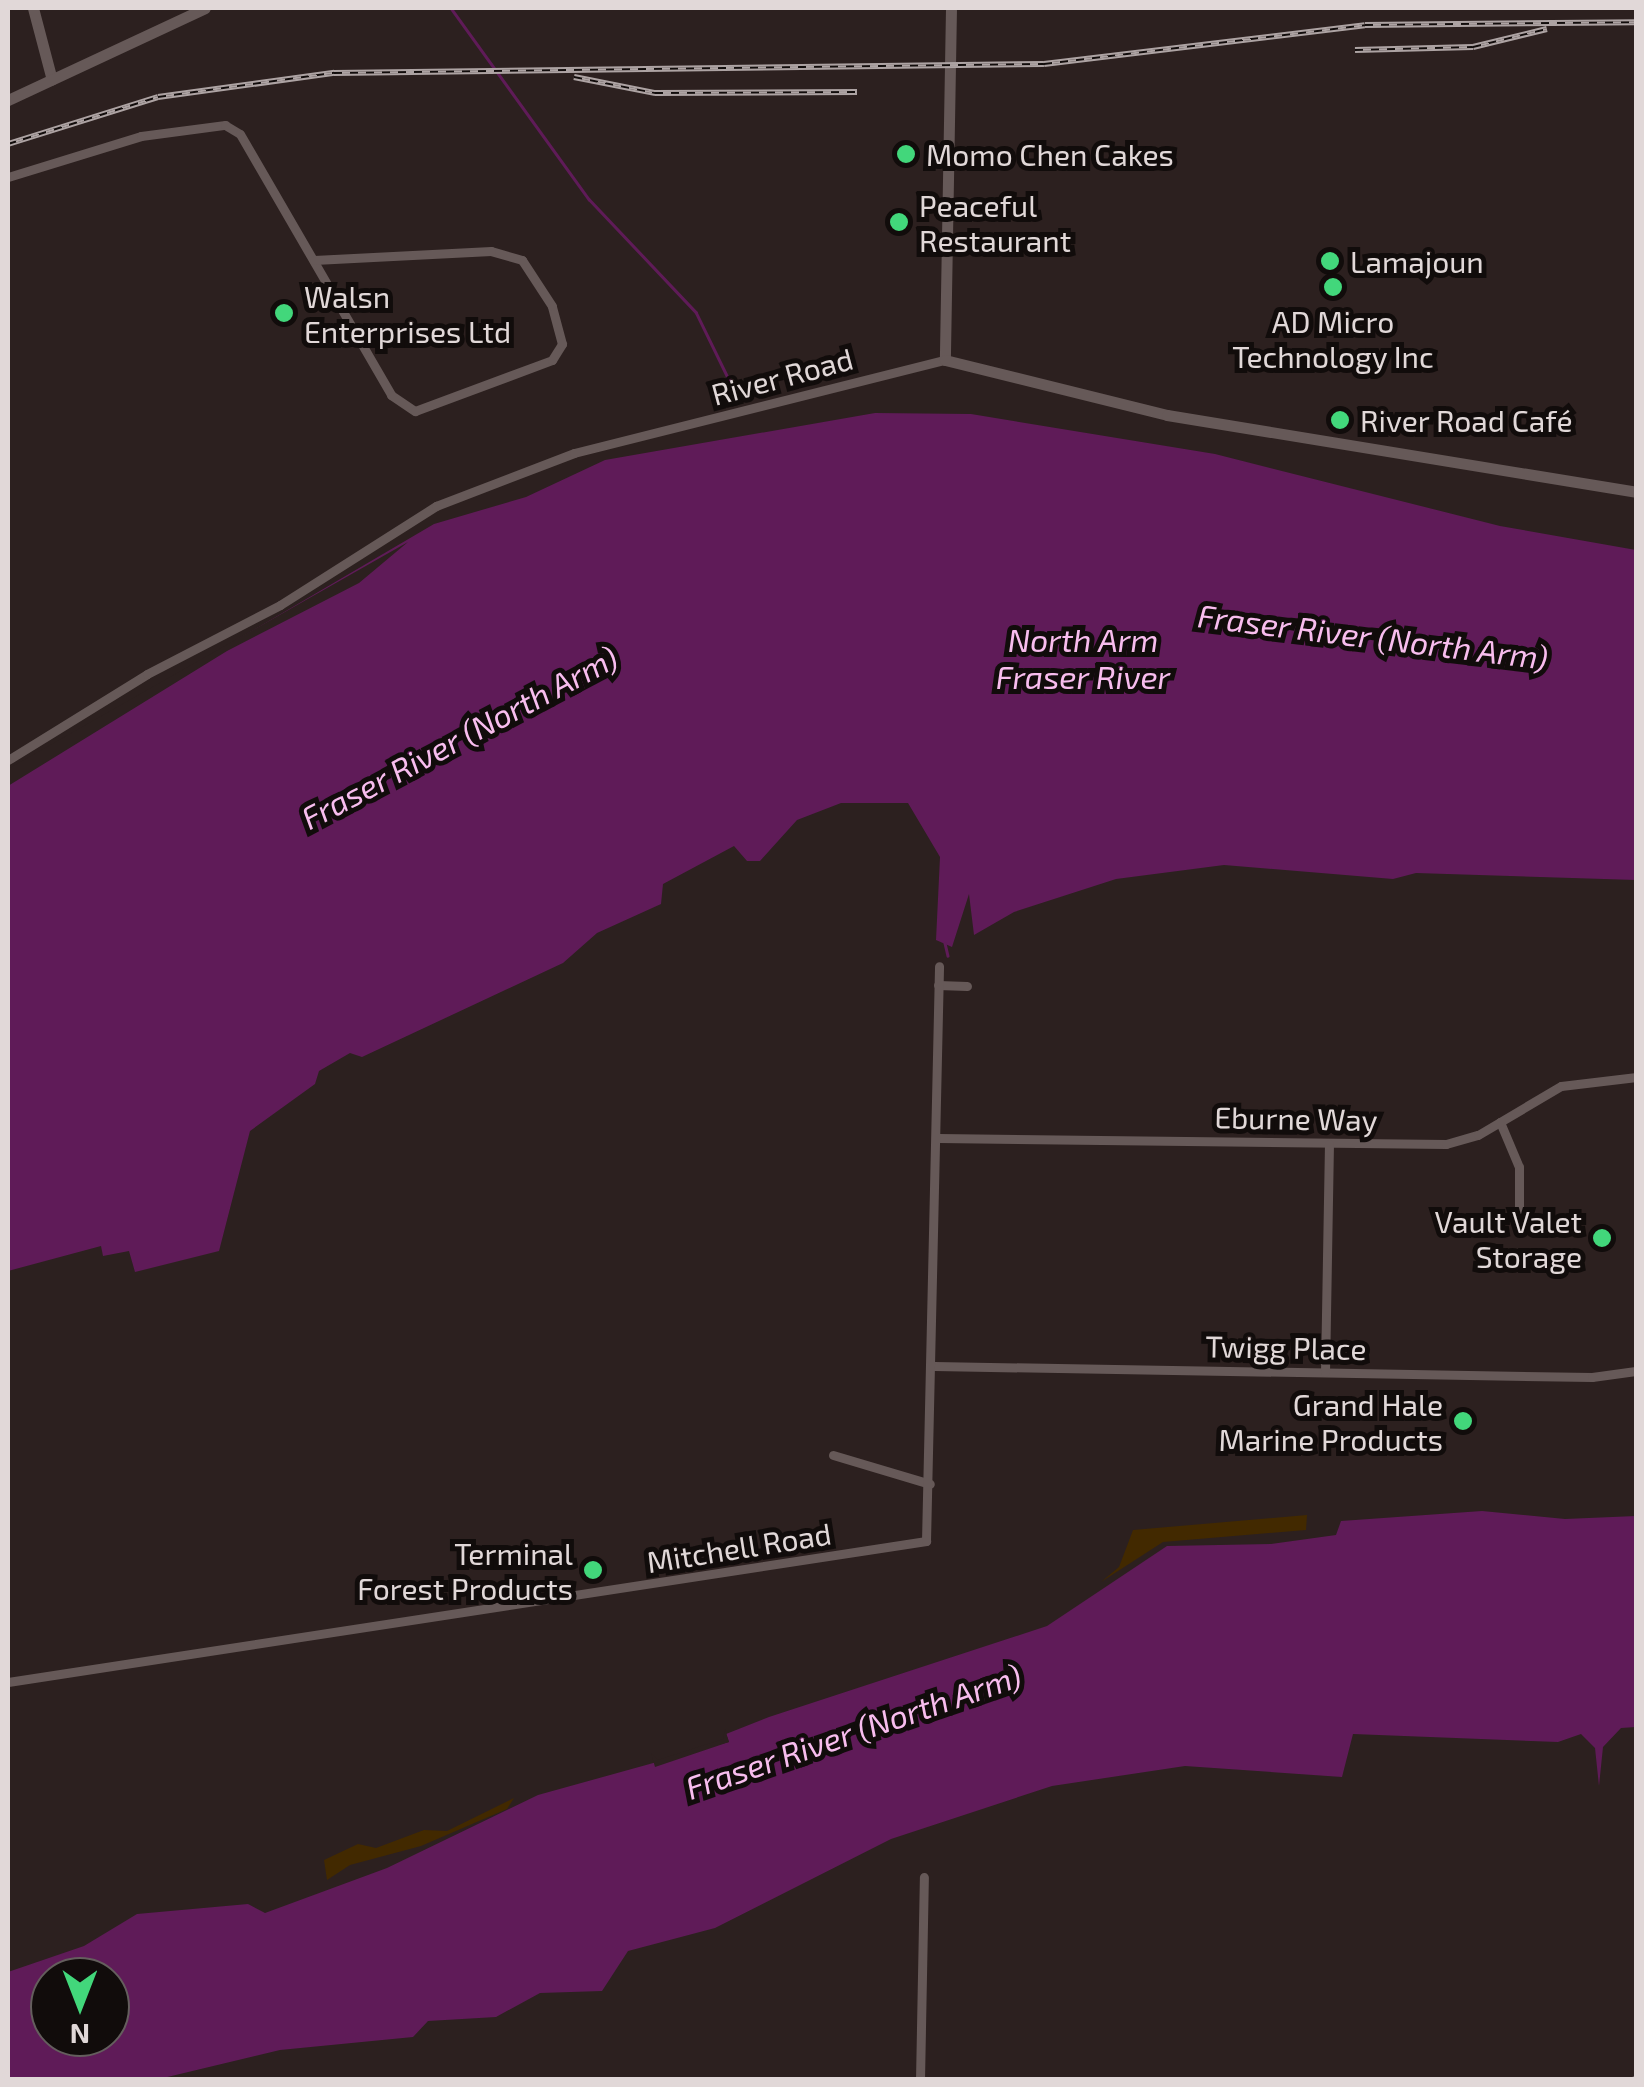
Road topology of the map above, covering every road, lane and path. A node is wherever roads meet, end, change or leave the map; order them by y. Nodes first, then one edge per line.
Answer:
1 (34, 8) edge
2 (205, 8) edge
3 (951, 8) edge
4 (52, 80) junction
5 (8, 100) edge
6 (8, 177) edge
7 (314, 260) junction
8 (945, 360) junction
9 (1636, 492) edge
10 (8, 760) edge
11 (939, 966) dead end
12 (938, 985) junction
13 (967, 986) dead end
14 (1636, 1077) edge
15 (1500, 1122) junction
16 (938, 1138) junction
17 (1329, 1144) junction
18 (1519, 1212) dead end
19 (934, 1366) junction
20 (1326, 1372) junction
21 (1636, 1372) edge
22 (833, 1455) dead end
23 (930, 1484) junction
24 (8, 1682) edge
25 (924, 1877) dead end
26 (920, 2080) edge

1 - 4 street
2 - 4 street
3 - 8 street
4 - 5 street
6 - 7 street
7 - 7 street
8 - 9 street, River Road
8 - 10 street, River Road
11 - 12 street, Mitchell Road
12 - 13 street
12 - 16 street, Mitchell Road
14 - 15 street, Eburne Way
15 - 17 street, Eburne Way
15 - 18 street
16 - 17 street, Eburne Way
16 - 19 street, Mitchell Road
17 - 20 street
19 - 20 street, Twigg Place
19 - 23 street, Mitchell Road
20 - 21 street, Twigg Place
22 - 23 street
23 - 24 street, Mitchell Road
25 - 26 street

